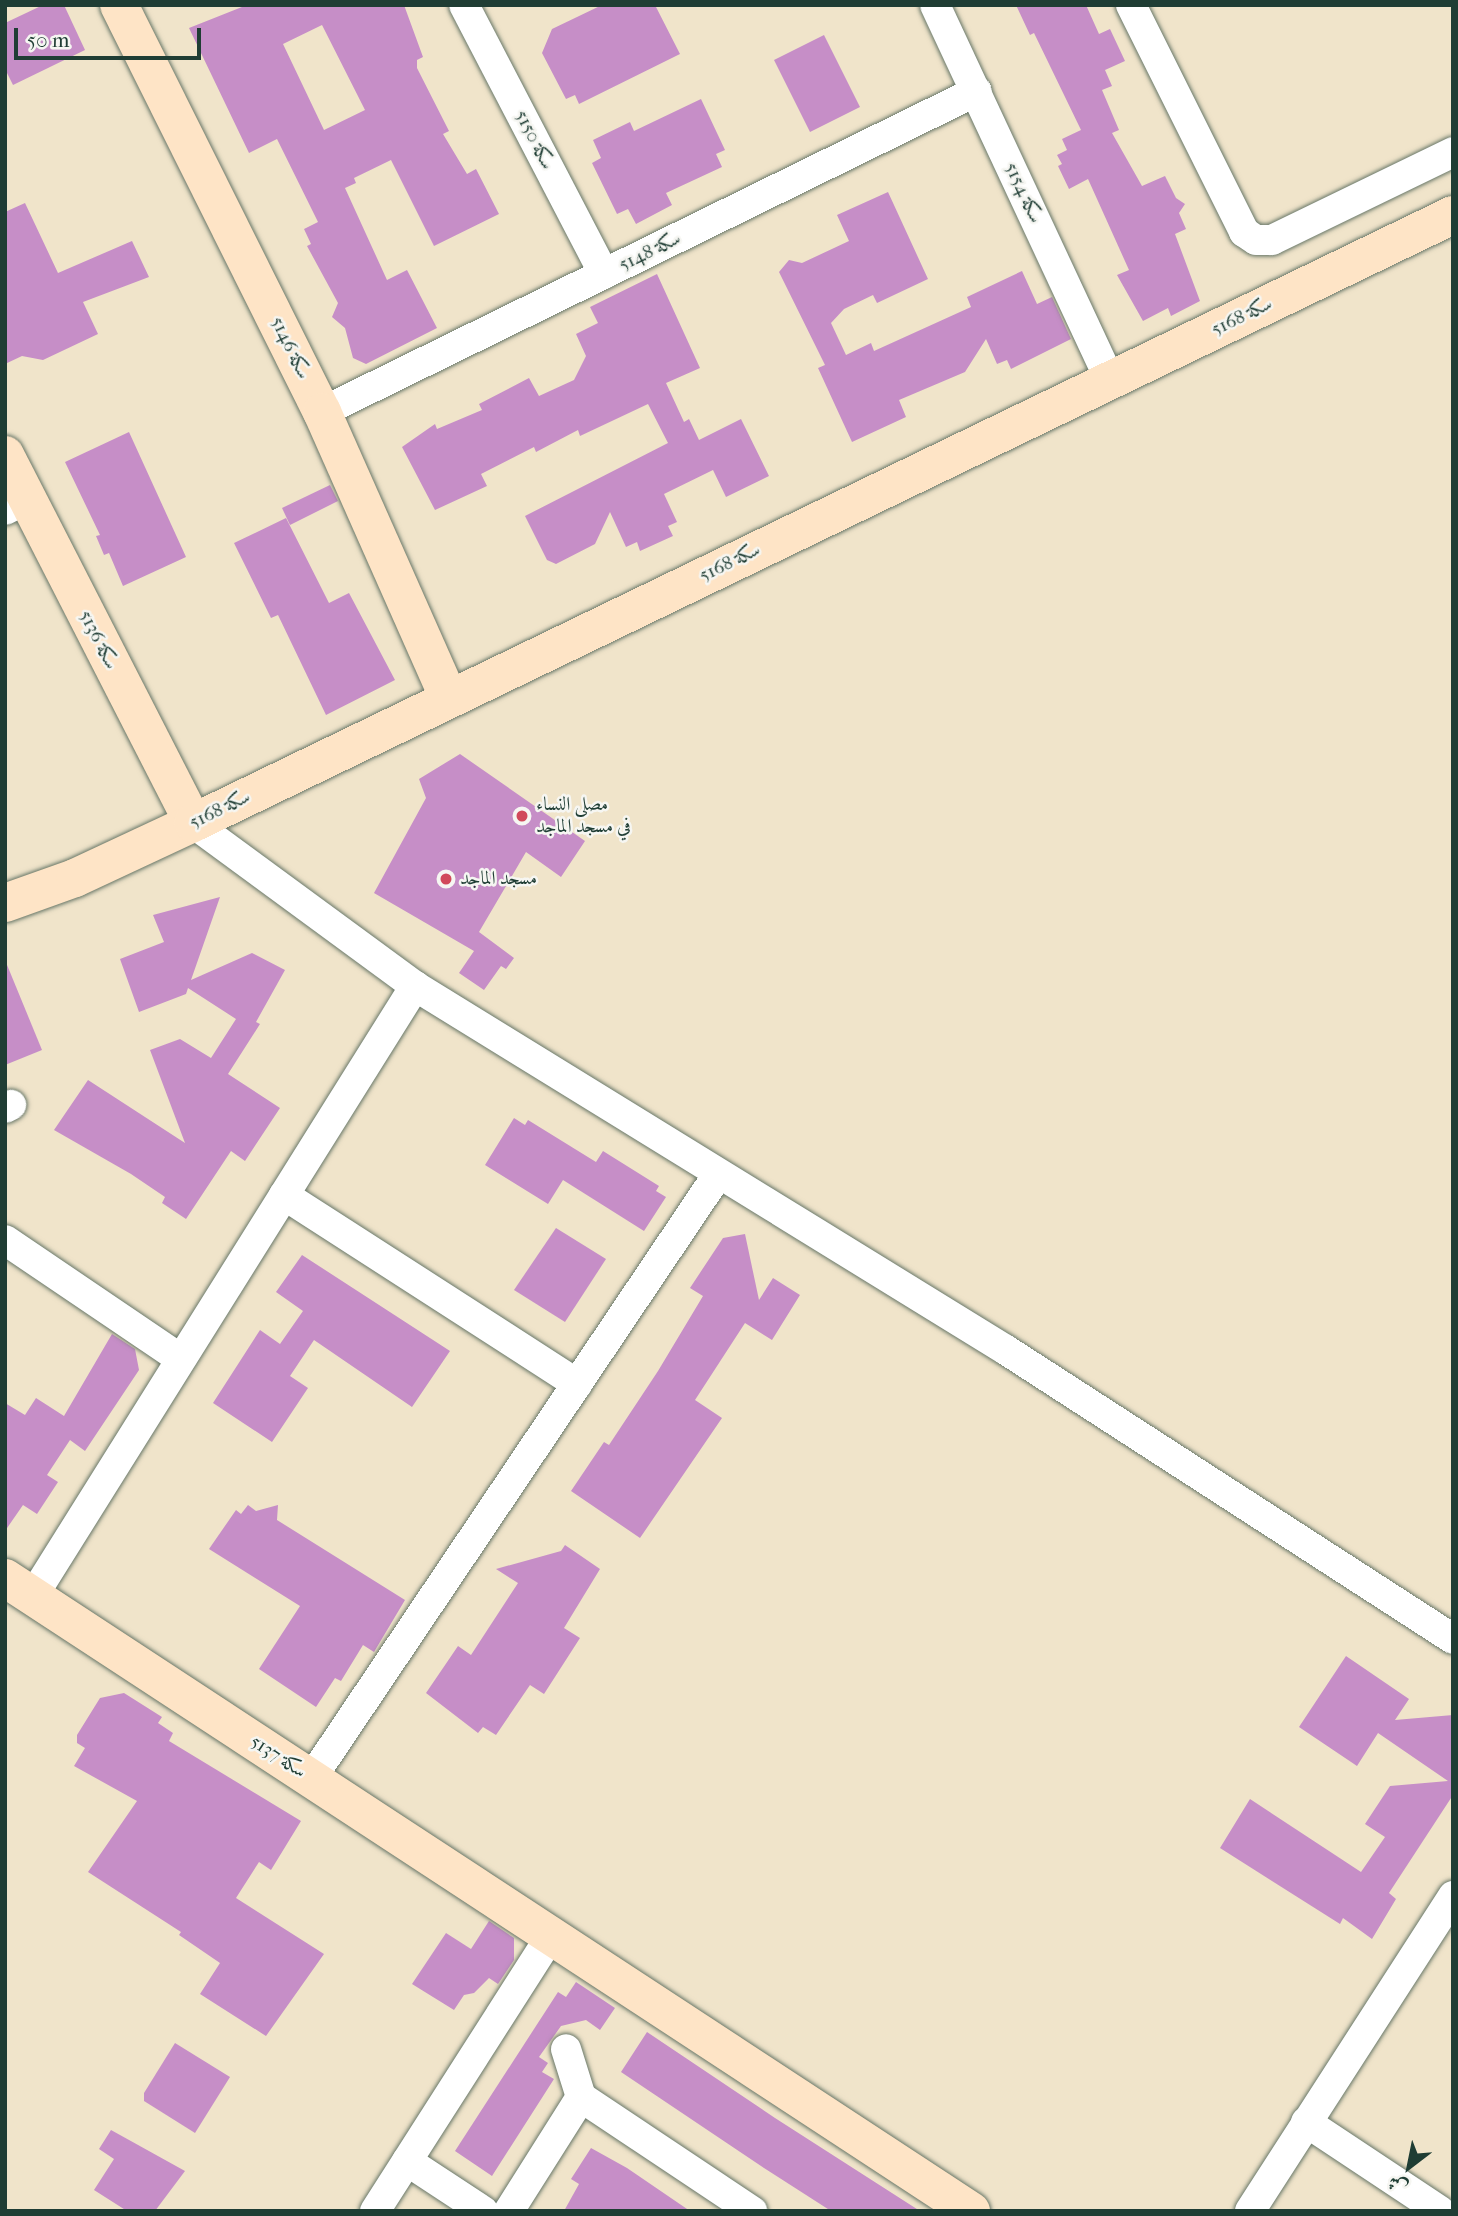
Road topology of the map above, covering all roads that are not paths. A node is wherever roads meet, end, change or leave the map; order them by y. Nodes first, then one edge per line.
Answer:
1 (119, 5) edge
2 (935, 5) edge
3 (1131, 5) edge
4 (474, 8) edge
5 (977, 91) junction
6 (1453, 152) edge
7 (1453, 215) edge
8 (604, 274) junction
9 (1110, 381) junction
10 (322, 412) junction
11 (5, 455) edge
12 (15, 505) edge
13 (449, 698) junction
14 (193, 823) junction
15 (5, 904) edge
16 (415, 986) junction
17 (717, 1176) junction
18 (284, 1195) junction
19 (5, 1240) edge
20 (181, 1359) junction
21 (577, 1384) junction
22 (19, 1587) edge
23 (1453, 1639) edge
24 (311, 1779) junction
25 (1453, 1896) edge
26 (550, 1937) junction
27 (566, 2049) dead end
28 (581, 2097) junction
29 (1306, 2122) junction
30 (407, 2161) junction
31 (375, 2211) edge
32 (483, 2211) edge
33 (509, 2211) edge
34 (752, 2211) edge
35 (971, 2211) edge
36 (1250, 2211) edge
37 (1440, 2211) edge

1 - 10 street, سكة 5146
2 - 5 street, سكة 5154
3 - 6 street
4 - 8 street, سكة 5150
5 - 8 street, سكة 5148
5 - 9 street, سكة 5154
7 - 9 street, سكة 5168
8 - 10 street, سكة 5148
9 - 13 street, سكة 5168
10 - 13 street, سكة 5146
11 - 12 street, سكة 5136
12 - 14 street, سكة 5136
13 - 14 street, سكة 5168
14 - 15 street, سكة 5168
14 - 16 street
16 - 17 street
16 - 18 street
17 - 21 street
17 - 23 street
18 - 20 street
18 - 21 street
19 - 20 street
20 - 22 street
21 - 24 street
22 - 24 street, سكة 5137
24 - 26 street, سكة 5137
25 - 29 street
26 - 30 street
26 - 35 street, سكة 5137
27 - 28 street
28 - 33 street
28 - 34 street
29 - 36 street
29 - 37 street
30 - 31 street
30 - 32 street

